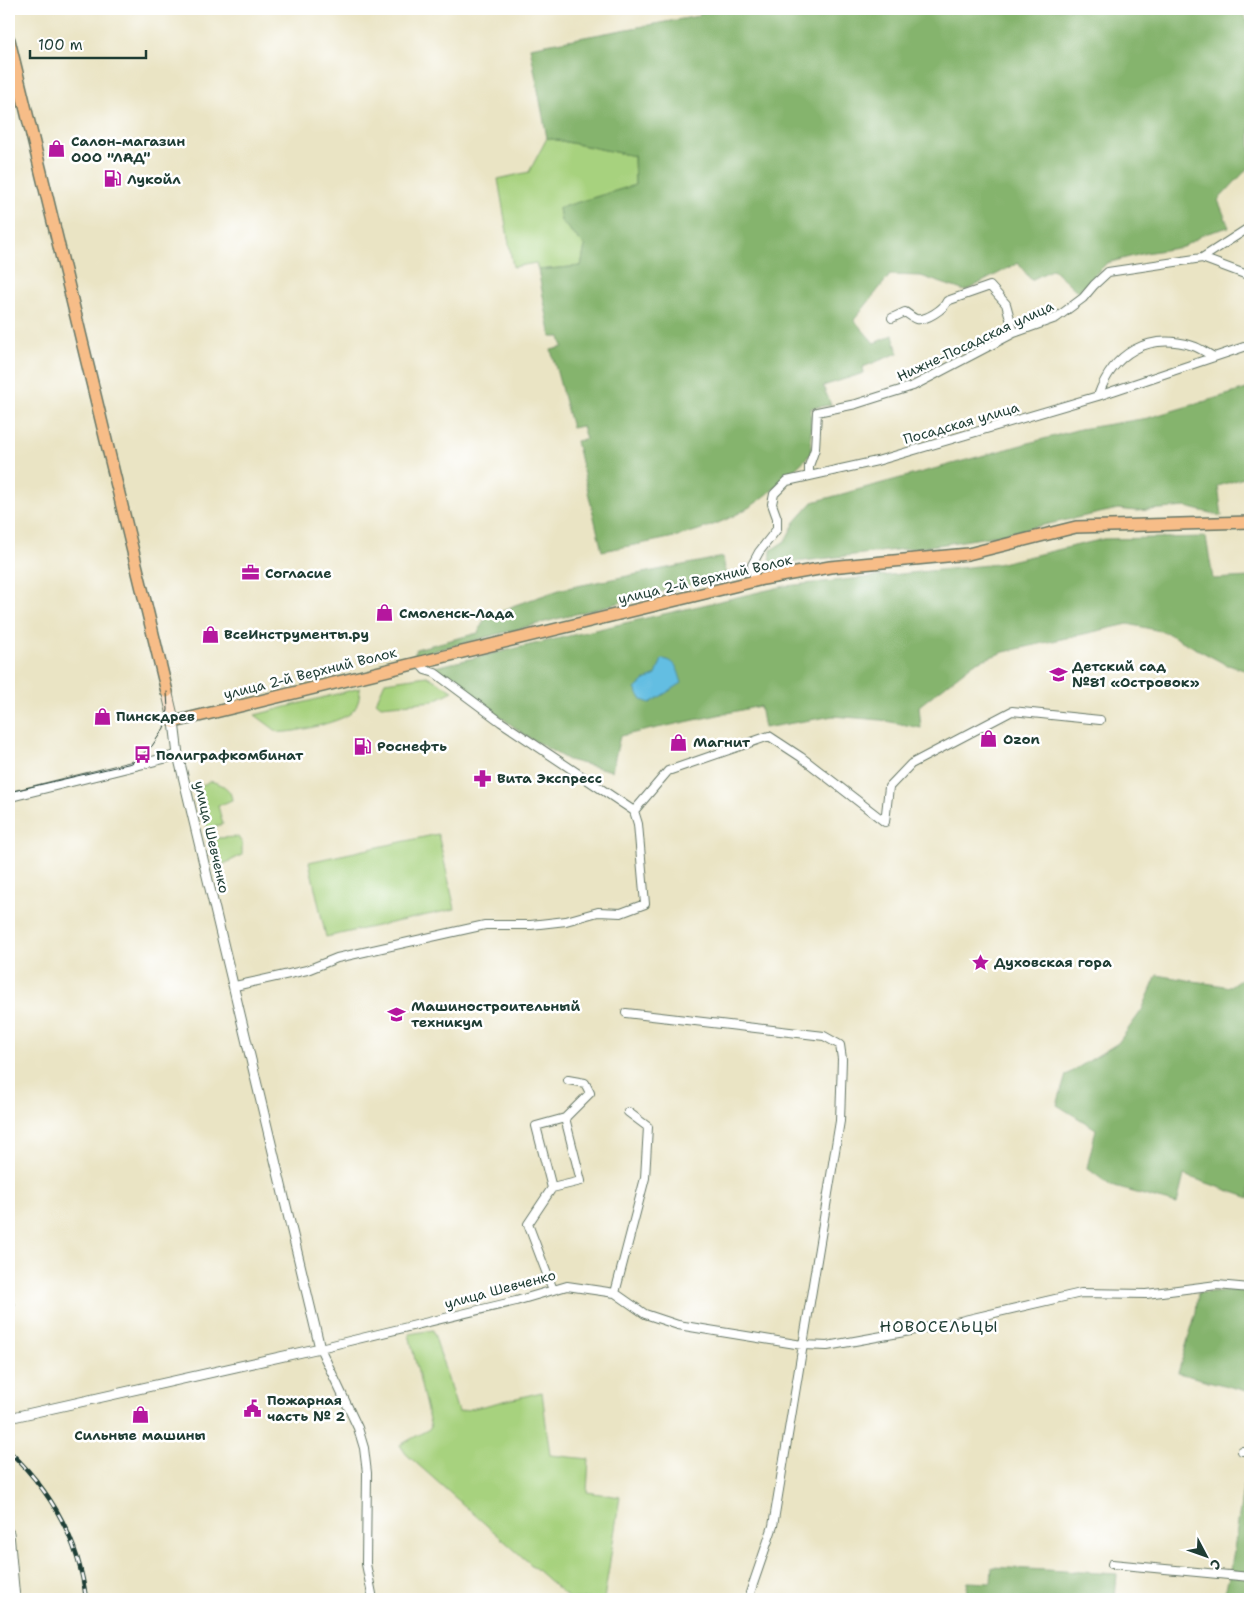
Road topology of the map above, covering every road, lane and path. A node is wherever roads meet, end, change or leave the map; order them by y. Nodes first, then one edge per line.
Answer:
1 (9, 40) edge
2 (13, 80) edge
3 (1250, 226) edge
4 (1202, 258) junction
5 (1250, 276) edge
6 (892, 318) dead end
7 (1014, 334) junction
8 (1250, 345) edge
9 (1214, 357) junction
10 (1098, 396) junction
11 (810, 474) junction
12 (1250, 522) edge
13 (755, 581) junction
14 (419, 663) junction
15 (168, 692) joint
16 (1100, 720) dead end
17 (174, 722) junction
18 (178, 755) junction
19 (9, 798) edge
20 (634, 811) junction
21 (235, 986) junction
22 (626, 1013) dead end
23 (568, 1080) dead end
24 (628, 1112) dead end
25 (565, 1118) junction
26 (552, 1188) junction
27 (1250, 1288) edge
28 (553, 1290) junction
29 (615, 1293) junction
30 (802, 1345) junction
31 (320, 1348) junction
32 (9, 1418) edge
33 (9, 1533) edge
34 (1112, 1564) dead end
35 (1250, 1577) edge
36 (750, 1593) dead end
37 (16, 1599) edge
38 (373, 1599) edge

1 - 2 main road
2 - 15 main road
3 - 4 street
4 - 5 street, Нижне-Посадская улица
4 - 7 street, Нижне-Посадская улица
6 - 7 street
7 - 11 street, Нижне-Посадская улица
8 - 9 street, Посадская улица
9 - 10 street, Посадская улица
9 - 10 street
10 - 11 street, Посадская улица
11 - 13 street, Посадская улица
12 - 13 main road, улица 2-й Верхний Волок
13 - 14 main road, улица 2-й Верхний Волок
14 - 17 main road, улица 2-й Верхний Волок
14 - 20 street
15 - 17 main road, улица Шевченко
16 - 20 street
17 - 18 street, улица Шевченко
18 - 19 street
18 - 21 street, улица Шевченко
20 - 21 street
21 - 31 street, улица Шевченко
22 - 30 street
23 - 25 street
24 - 29 street
25 - 26 street
25 - 26 street
26 - 28 street
27 - 30 street
28 - 29 street, улица Шевченко
28 - 31 street, улица Шевченко
29 - 30 street
30 - 36 street
31 - 32 street
31 - 38 street, улица Шевченко
33 - 37 street
34 - 35 street

